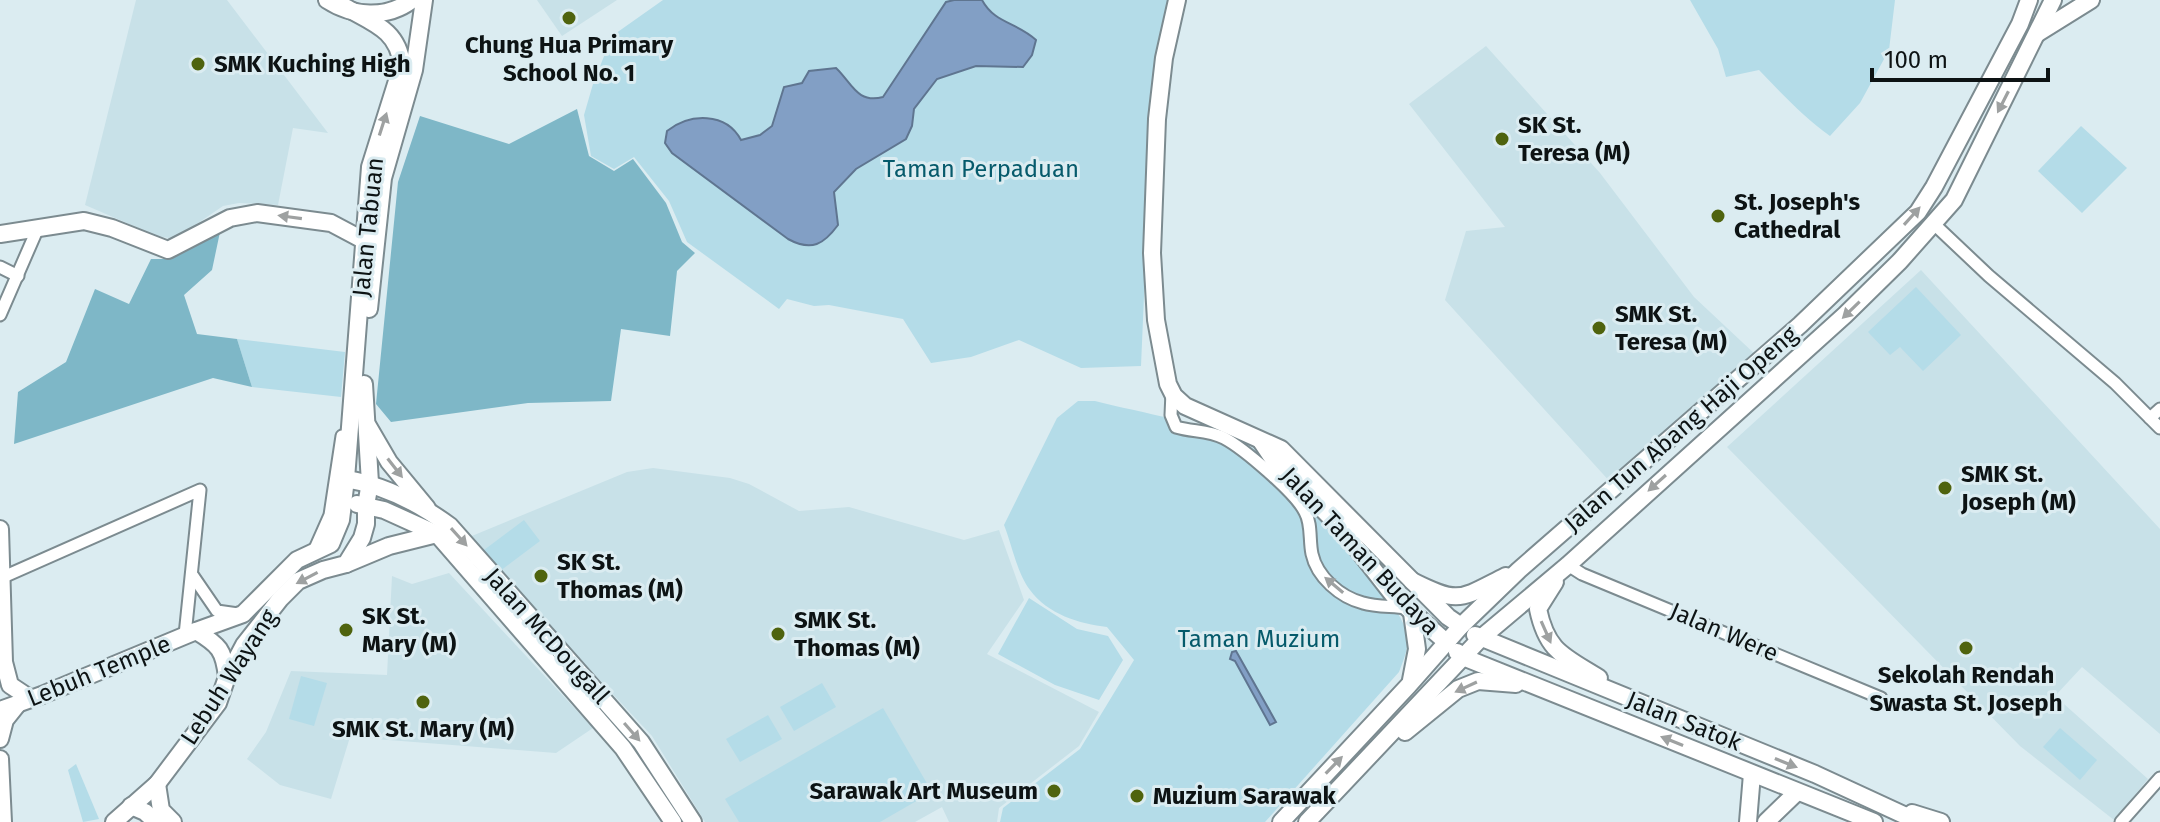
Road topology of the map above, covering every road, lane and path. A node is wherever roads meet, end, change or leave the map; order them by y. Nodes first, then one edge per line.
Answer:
1 (327, 0) edge
2 (412, 0) edge
3 (424, 0) edge
4 (1177, 0) edge
5 (2017, 0) edge
6 (2029, 0) edge
7 (2053, 0) edge
8 (2091, 0) edge
9 (345, 7) junction
10 (2020, 24) junction
11 (2038, 33) junction
12 (1934, 224) junction
13 (37, 230) junction
14 (0, 234) edge
15 (363, 240) junction
16 (0, 267) edge
17 (18, 276) junction
18 (0, 315) edge
19 (1172, 392) junction
20 (353, 407) junction
21 (2160, 409) edge
22 (2150, 418) junction
23 (365, 421) junction
24 (2160, 428) edge
25 (1261, 441) junction
26 (346, 479) junction
27 (370, 483) junction
28 (344, 501) junction
29 (366, 505) junction
30 (429, 511) junction
31 (0, 529) edge
32 (437, 534) junction
33 (314, 551) junction
34 (346, 564) junction
35 (1568, 565) junction
36 (1519, 570) junction
37 (193, 576) junction
38 (1, 578) edge
39 (1412, 581) junction
40 (1409, 610) junction
41 (243, 614) junction
42 (1461, 626) junction
43 (191, 633) junction
44 (1481, 638) junction
45 (1445, 641) junction
46 (1463, 657) junction
47 (227, 677) junction
48 (1409, 685) junction
49 (1542, 688) junction
50 (1881, 698) dead end
51 (1632, 699) junction
52 (24, 702) junction
53 (0, 710) edge
54 (0, 739) edge
55 (0, 759) edge
56 (0, 771) edge
57 (1354, 773) junction
58 (1752, 774) junction
59 (2160, 778) edge
60 (1776, 783) junction
61 (157, 784) junction
62 (1795, 794) junction
63 (1887, 805) junction
64 (131, 806) junction
65 (3, 822) edge
66 (114, 822) edge
67 (156, 822) edge
68 (173, 822) edge
69 (673, 822) edge
70 (693, 822) edge
71 (1281, 822) edge
72 (1307, 822) edge
73 (1748, 822) edge
74 (1766, 822) edge
75 (1851, 822) edge
76 (1874, 822) edge
77 (1919, 822) edge
78 (1941, 822) edge
79 (2121, 822) edge

1 - 9 main road
2 - 9 main road
3 - 23 main road, Jalan Tabuan
4 - 19 main road
5 - 10 main road
6 - 10 main road, Jalan Tun Abang Haji Openg
7 - 11 main road, Jalan Tun Abang Haji Openg
8 - 11 main road
15 -> 9 main road, Jalan Tabuan
36 -> 10 main road, Jalan Tun Abang Haji Openg
11 -> 12 main road, Jalan Tun Abang Haji Openg
12 - 22 street
12 -> 35 main road, Jalan Tun Abang Haji Openg
13 - 14 main road
15 -> 13 main road
13 - 17 street
15 - 20 main road, Jalan Tabuan
16 - 17 street
17 - 18 street
19 - 25 main road, Jalan Taman Budaya
40 -> 19 street
20 - 26 main road, Jalan Tabuan
20 - 33 street
21 - 22 street
22 - 24 street
23 - 27 main road, Jalan Tabuan
23 -> 30 main road
25 - 39 main road, Jalan Taman Budaya
25 - 40 main road, Jalan Taman Budaya
26 - 27 main road, Jalan McDougall
26 - 28 main road, Jalan Tabuan
27 - 29 main road, Jalan Tabuan
27 - 30 main road, Jalan McDougall
28 - 29 main road, Jalan McDougall
28 - 33 main road, Lebuh Wayang
29 - 32 main road, Jalan McDougall
29 - 34 main road
30 -> 70 main road, Jalan McDougall
31 - 38 main road
32 - 34 main road, Lebuh Wayang
32 - 69 main road, Jalan McDougall
33 - 41 main road, Lebuh Wayang
34 -> 47 main road, Lebuh Wayang
35 - 44 main road, Jalan Tun Abang Haji Openg
35 - 50 street, Jalan Were
35 -> 51 main road
36 - 39 main road
36 - 42 main road, Jalan Tun Abang Haji Openg
37 - 38 street
37 - 41 street
37 - 43 street
38 - 52 main road
39 - 42 main road, Jalan Taman Budaya
40 - 45 main road, Jalan Taman Budaya
40 - 48 main road
41 - 43 main road, Lebuh Wayang
42 - 44 main road, Jalan Taman Budaya
42 - 45 main road, Jalan Tun Abang Haji Openg
43 - 47 main road
43 - 52 main road, Lebuh Temple
44 - 46 main road, Jalan Tun Abang Haji Openg
44 - 51 main road, Jalan Satok
45 - 46 main road, Jalan Taman Budaya
45 - 48 main road, Jalan Tun Abang Haji Openg
46 - 49 main road, Jalan Satok
46 - 57 main road, Jalan Tun Abang Haji Openg
47 - 61 main road, Lebuh Wayang
71 -> 48 main road, Jalan Tun Abang Haji Openg
49 -> 57 main road
58 -> 49 main road, Jalan Satok
51 -> 63 main road, Jalan Satok
52 - 53 main road, Lebuh Temple
52 - 54 main road
55 - 56 main road
56 - 65 main road
57 - 72 main road, Jalan Tun Abang Haji Openg
58 - 60 main road, Jalan Satok
58 - 73 main road
59 - 79 street
60 - 62 main road, Jalan Satok
60 - 76 main road, Jalan Satok
61 - 64 main road, Lebuh Wayang
61 - 68 main road
62 - 74 main road
62 - 75 main road, Jalan Satok
63 - 77 main road, Jalan Satok
63 - 78 main road, Jalan Satok
64 - 66 main road, Lebuh Wayang
64 - 67 main road

